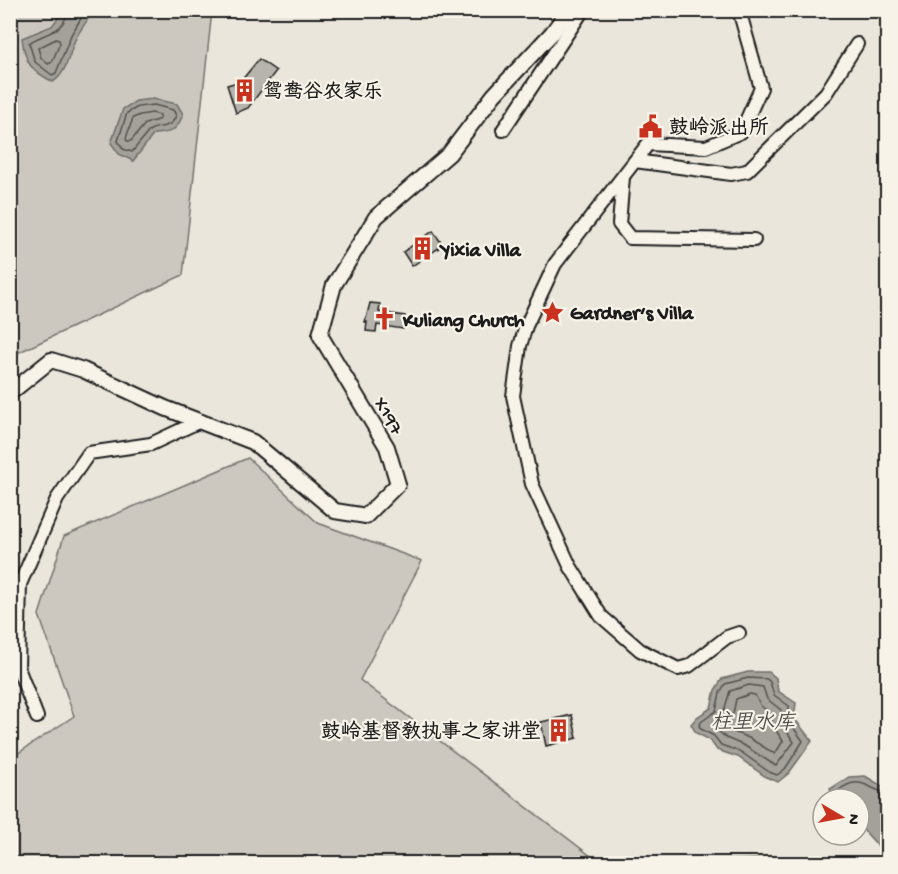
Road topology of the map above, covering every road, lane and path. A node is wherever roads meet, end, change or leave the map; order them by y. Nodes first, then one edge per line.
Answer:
1 (569, 10) edge
2 (583, 10) edge
3 (739, 10) edge
4 (857, 44) dead end
5 (503, 130) dead end
6 (635, 161) junction
7 (623, 176) junction
8 (754, 240) dead end
9 (10, 393) edge
10 (200, 421) junction
11 (739, 633) dead end
12 (37, 717) dead end

1 - 10 street, X197 / X197
2 - 5 street
3 - 6 street
4 - 6 street
6 - 7 street
7 - 8 street
7 - 11 street
9 - 10 street, X197 / X197
10 - 12 street

